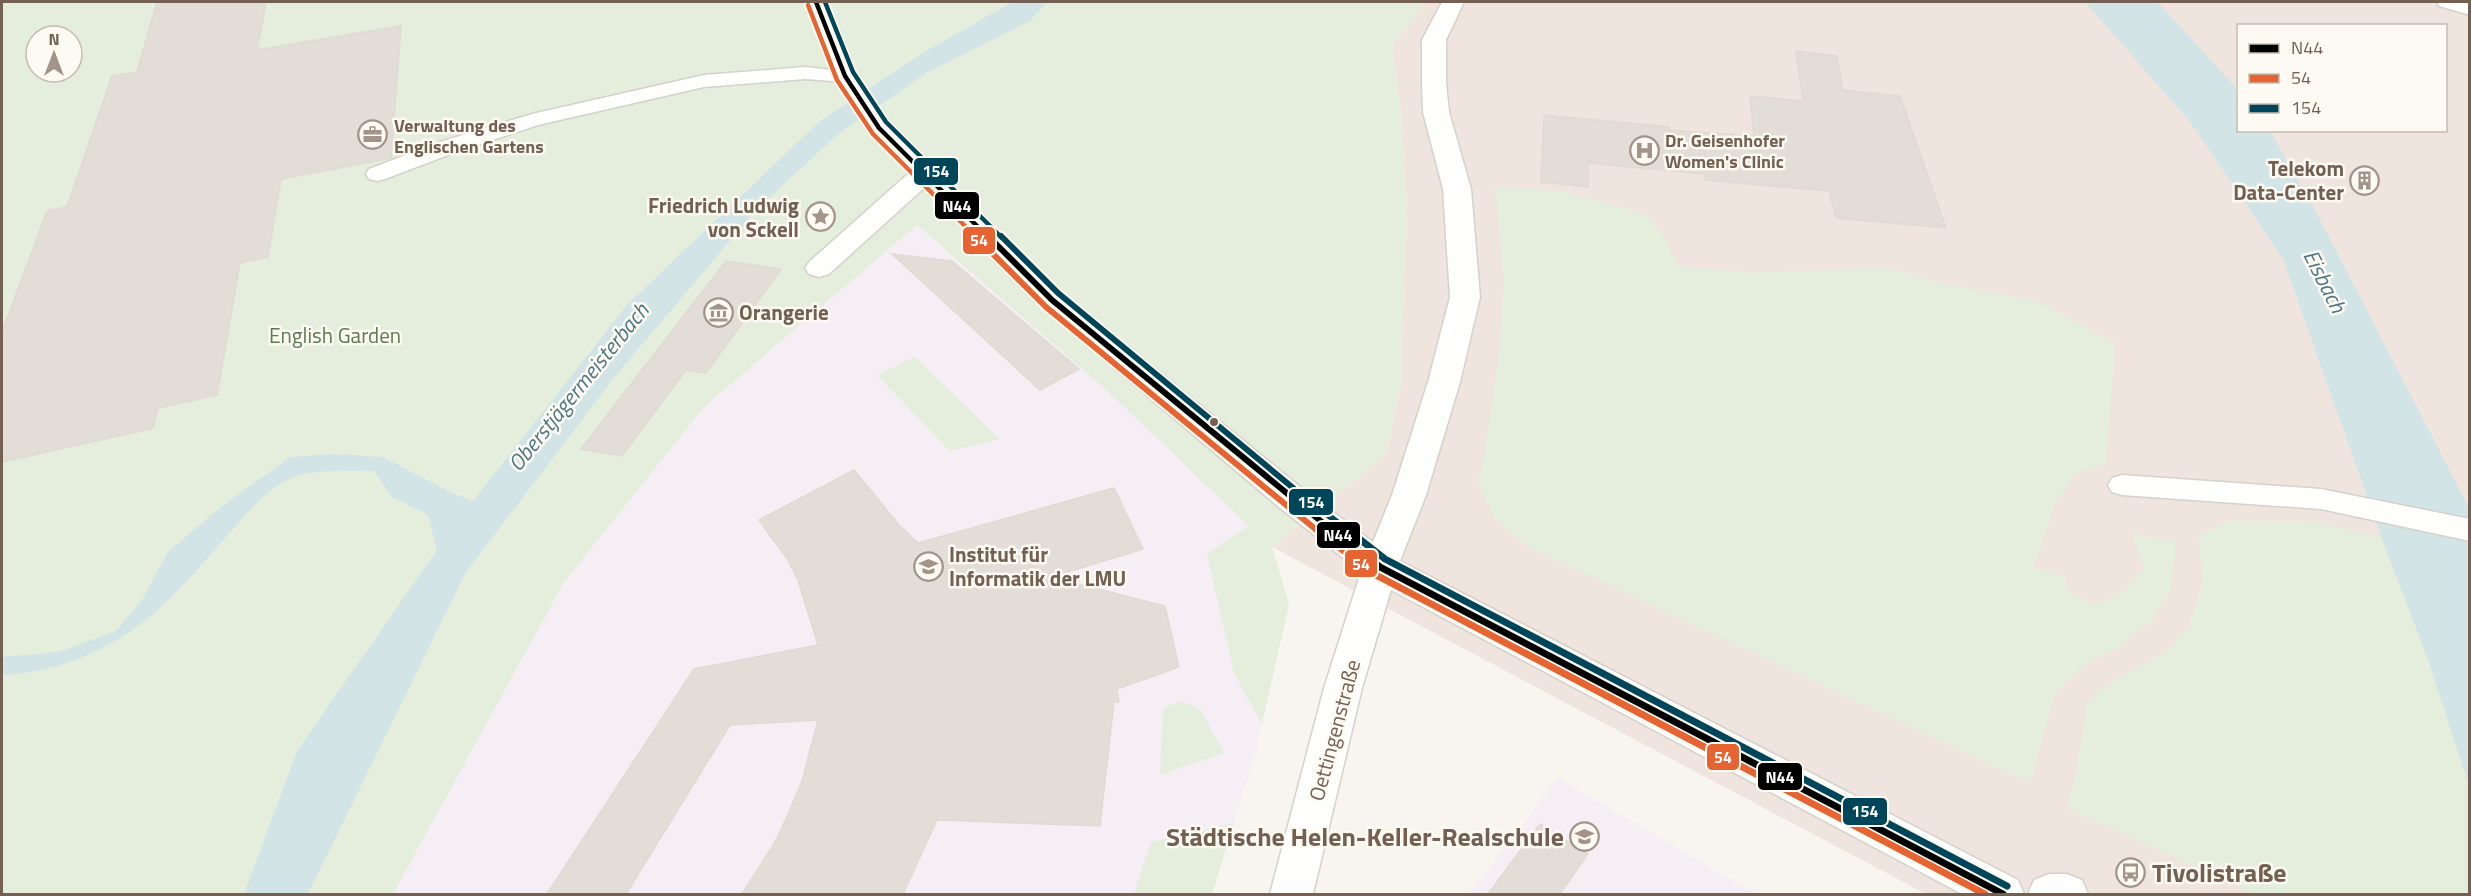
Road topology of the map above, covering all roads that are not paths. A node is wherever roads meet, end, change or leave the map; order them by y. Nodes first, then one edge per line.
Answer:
1 (816, 2) edge
2 (1453, 2) edge
3 (2446, 2) edge
4 (2469, 10) edge
5 (849, 82) junction
6 (924, 173) junction
7 (377, 174) dead end
8 (819, 268) dead end
9 (2122, 485) dead end
10 (2469, 530) edge
11 (1380, 567) junction
12 (1291, 894) edge
13 (2003, 894) edge
14 (2049, 894) edge
15 (2067, 894) edge

1 - 5 street
2 - 11 street, Oettingenstraße
3 - 4 lane
5 - 6 street
5 - 7 lane
6 - 8 street
6 - 11 street
9 - 10 lane
11 - 12 street, Oettingenstraße
11 - 13 street
14 - 15 street

